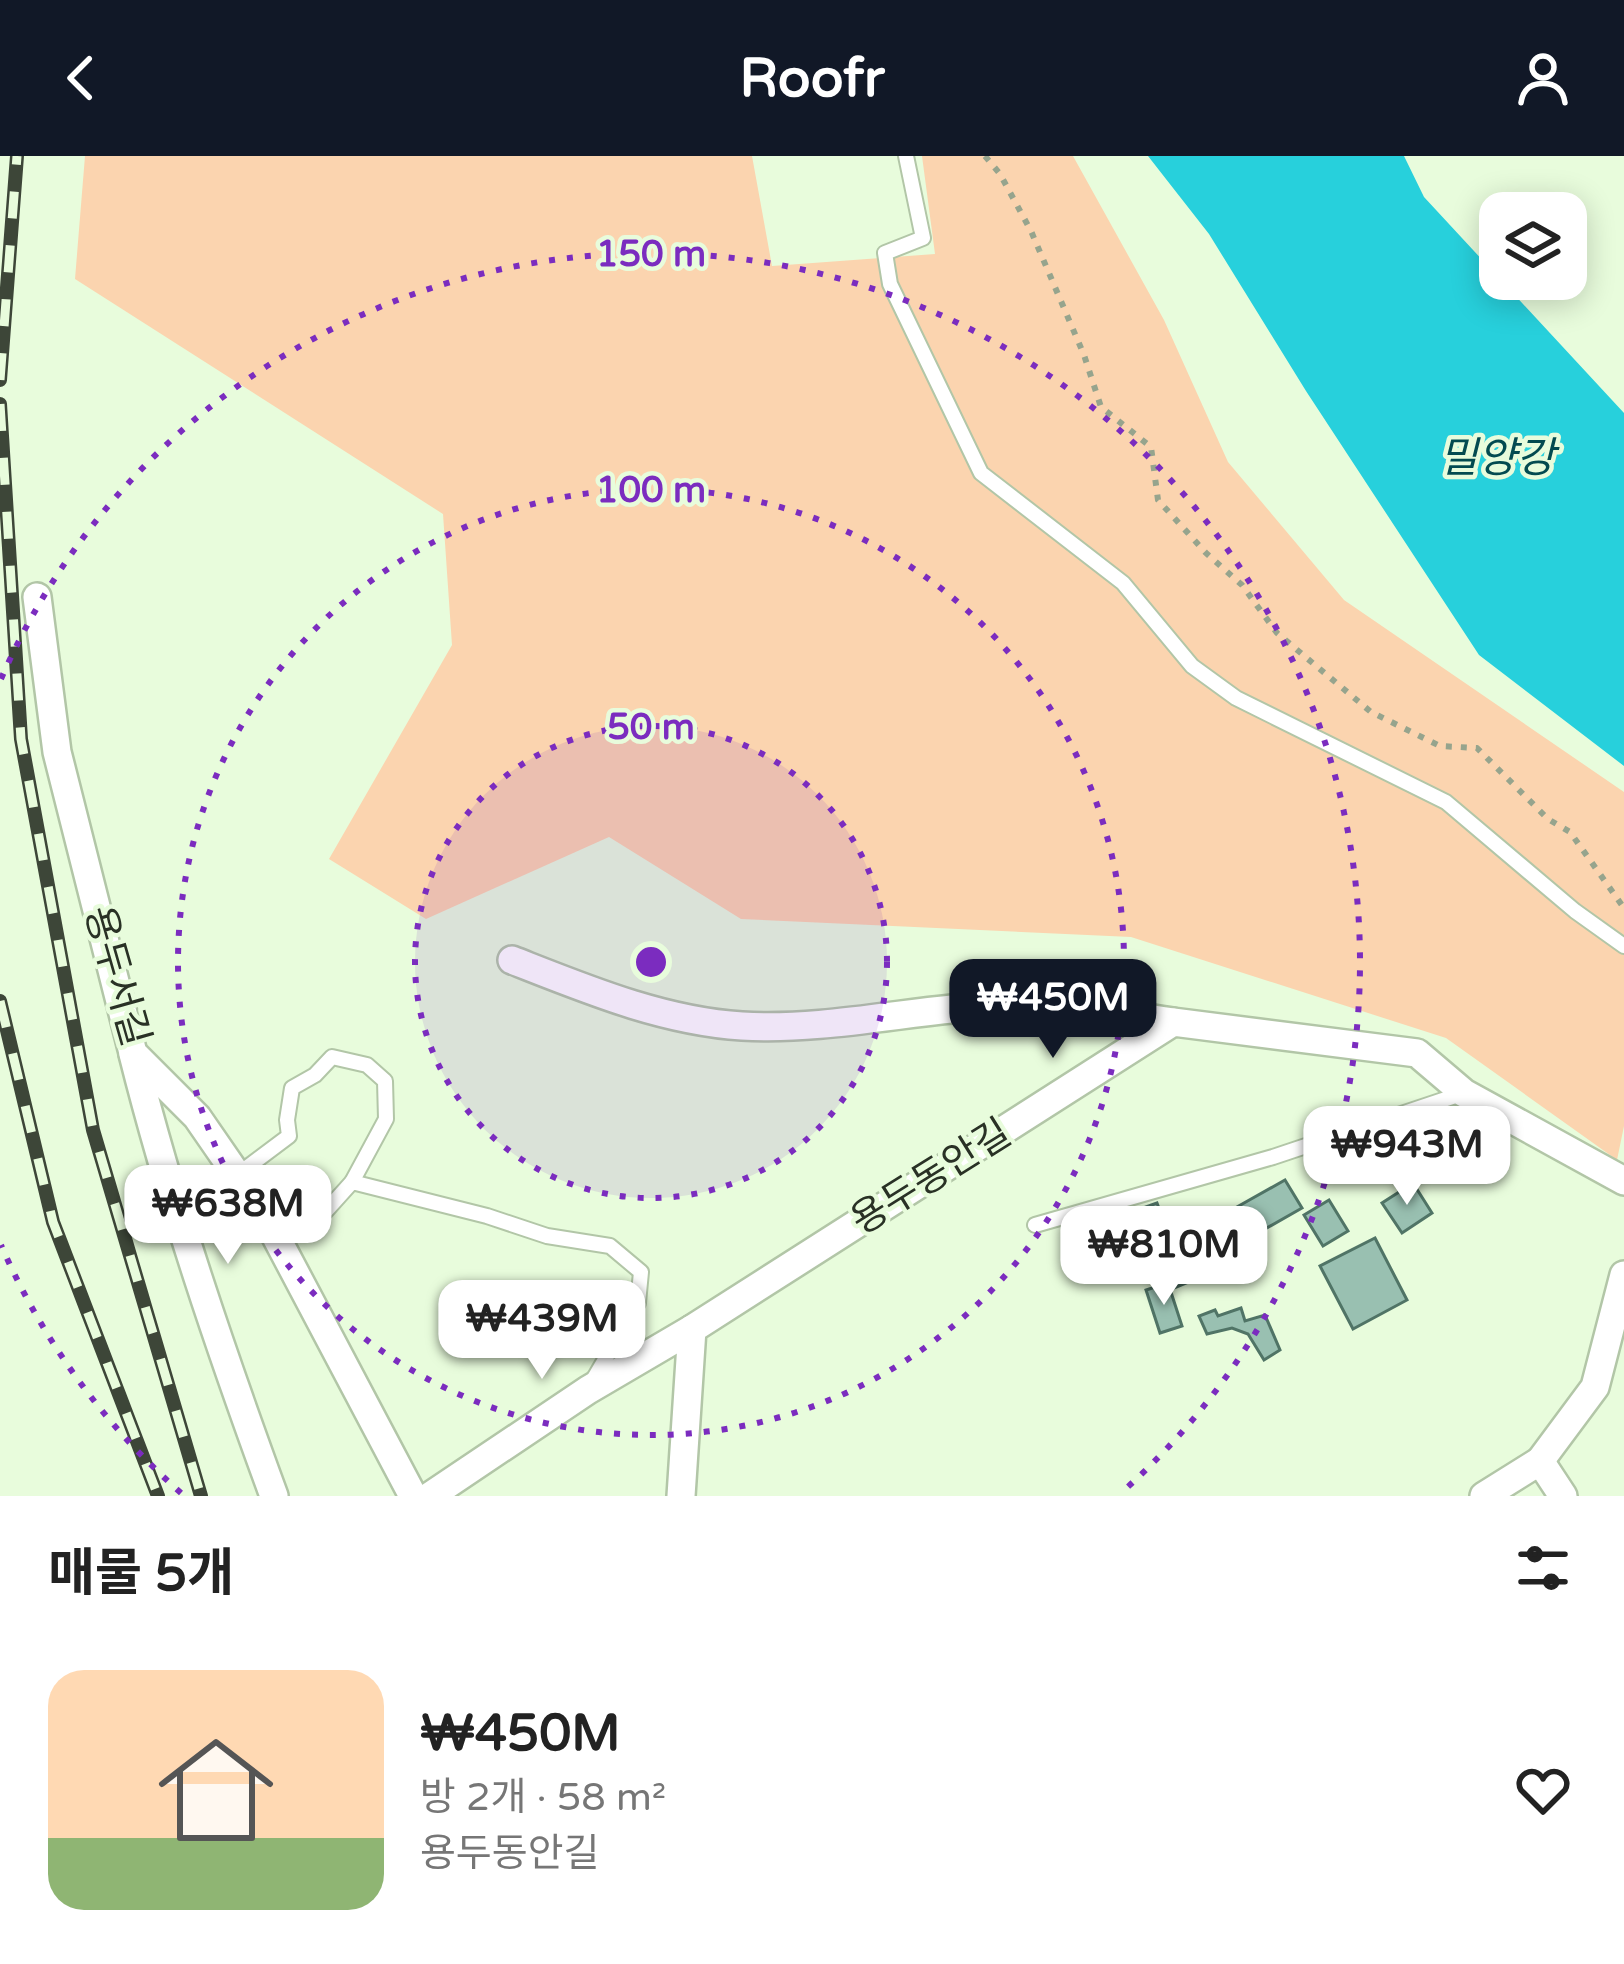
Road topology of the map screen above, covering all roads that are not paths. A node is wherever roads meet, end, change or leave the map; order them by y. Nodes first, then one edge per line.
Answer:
1 (906, 156) edge
2 (38, 597) dead end
3 (1624, 946) edge
4 (512, 960) dead end
5 (1173, 1022) junction
6 (133, 1053) junction
7 (1464, 1093) junction
8 (237, 1175) junction
9 (1624, 1181) edge
10 (352, 1182) junction
11 (1035, 1225) dead end
12 (275, 1237) junction
13 (1624, 1275) edge
14 (692, 1329) junction
15 (588, 1390) junction
16 (1540, 1461) junction
17 (274, 1496) edge
18 (413, 1496) edge
19 (430, 1496) edge
20 (680, 1496) edge
21 (1484, 1496) edge
22 (1562, 1496) edge

1 - 3 lane
2 - 6 street, 용두서길
4 - 5 street
5 - 7 street
5 - 14 street, 용두동안길
6 - 8 street, 용두서길
6 - 17 street
7 - 9 street
7 - 11 lane
8 - 10 lane
8 - 12 street, 용두서길
10 - 12 lane
10 - 15 lane
12 - 18 street, 용두서길
13 - 16 street
14 - 15 street, 용두동안길
14 - 20 street
15 - 19 street, 용두동안길
16 - 21 street
16 - 22 street

